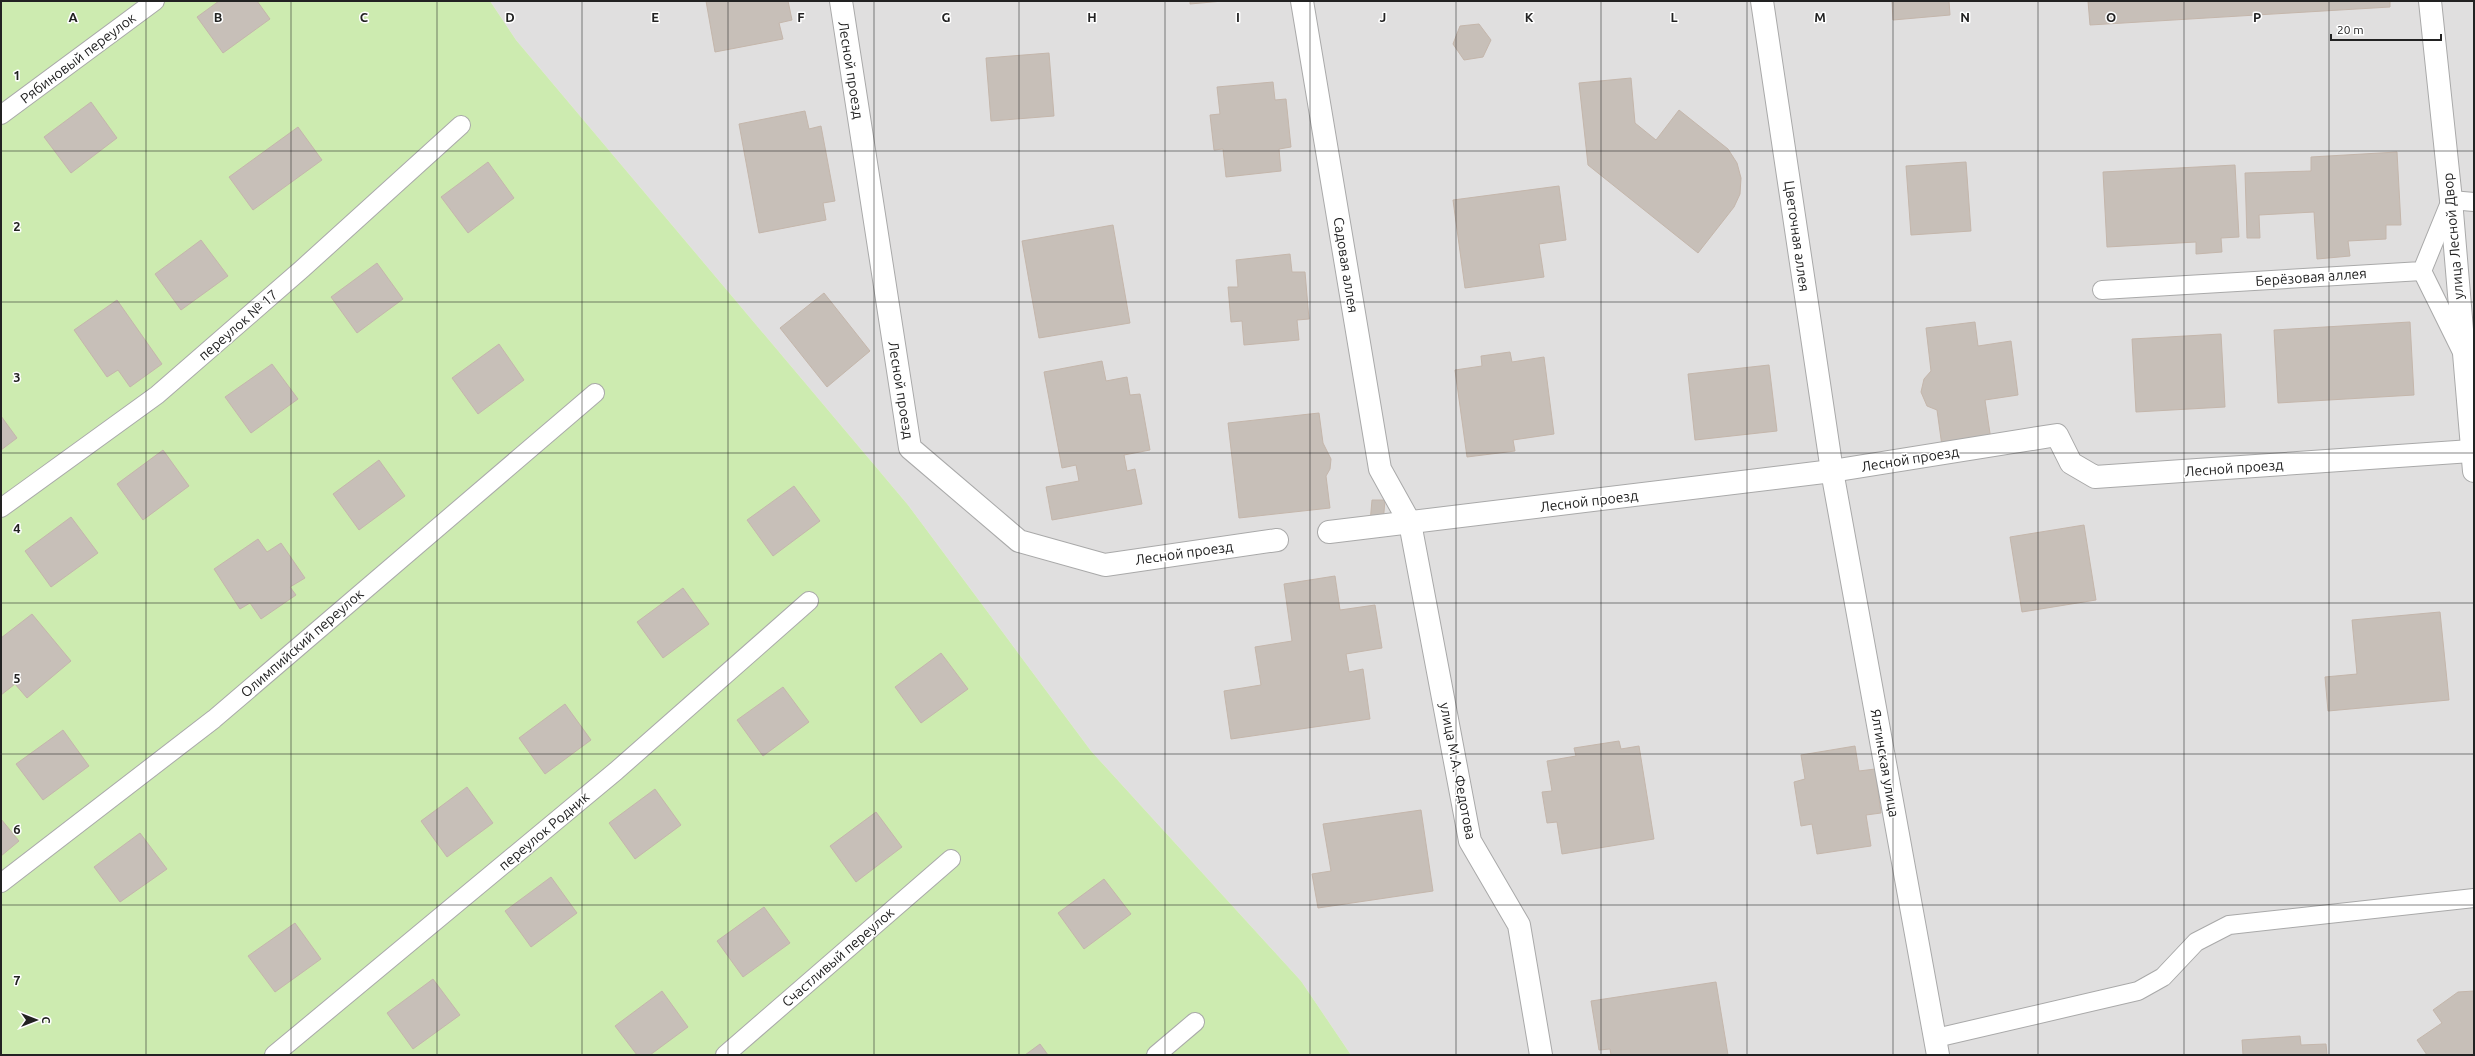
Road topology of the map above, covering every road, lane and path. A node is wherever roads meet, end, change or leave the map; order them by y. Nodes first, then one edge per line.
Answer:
1 (155, 1) edge
2 (841, 1) edge
3 (1302, 1) edge
4 (1762, 1) edge
5 (2430, 1) edge
6 (1, 115) edge
7 (461, 125) dead end
8 (2451, 200) junction
9 (2474, 202) edge
10 (2422, 271) junction
11 (2102, 290) dead end
12 (2469, 352) edge
13 (595, 393) dead end
14 (2473, 461) edge
15 (1832, 471) junction
16 (1, 508) edge
17 (1410, 523) junction
18 (1329, 532) dead end
19 (1277, 540) dead end
20 (809, 601) dead end
21 (951, 859) dead end
22 (1, 883) edge
23 (2474, 898) edge
24 (1195, 1022) dead end
25 (1937, 1047) edge
26 (274, 1055) edge
27 (725, 1055) edge
28 (1156, 1055) edge
29 (1541, 1055) edge

1 - 6 lane, Рябиновый переулок
2 - 19 street, Лесной проезд
3 - 17 street, Садовая аллея
4 - 15 street, Цветочная аллея
5 - 8 street, улица Лесной Двор
7 - 16 lane, переулок № 17
8 - 9 lane
8 - 10 lane
8 - 12 street, улица Лесной Двор
10 - 11 lane, Берёзовая аллея
10 - 12 lane
12 - 14 street, улица Лесной Двор
13 - 22 lane, Олимпийский переулок
14 - 15 street, Лесной проезд
15 - 17 street, Лесной проезд
15 - 25 street, Ялтинская улица
17 - 18 street, Лесной проезд
17 - 29 street, улица М.А. Федотова
20 - 26 lane, переулок Родник
21 - 27 lane, Счастливый переулок
23 - 25 lane
24 - 28 lane

